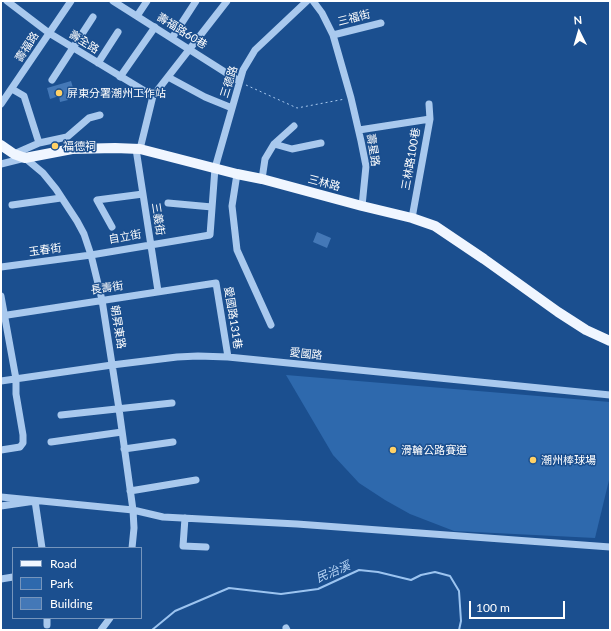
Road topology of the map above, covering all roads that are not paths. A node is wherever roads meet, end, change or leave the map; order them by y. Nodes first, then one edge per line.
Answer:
1 (7, 1) edge
2 (71, 1) edge
3 (113, 1) edge
4 (147, 1) edge
5 (196, 1) edge
6 (227, 1) edge
7 (307, 1) edge
8 (313, 1) edge
9 (137, 16) junction
10 (93, 17) dead end
11 (381, 23) dead end
12 (155, 27) junction
13 (118, 32) dead end
14 (49, 33) junction
15 (333, 35) junction
16 (172, 38) junction
17 (73, 48) junction
18 (190, 49) junction
19 (98, 64) junction
20 (120, 77) junction
21 (168, 77) junction
22 (52, 80) dead end
23 (240, 81) junction
24 (12, 89) junction
25 (153, 96) junction
26 (1, 104) edge
27 (429, 104) dead end
28 (232, 108) junction
29 (100, 115) dead end
30 (430, 119) junction
31 (294, 126) dead end
32 (359, 130) junction
33 (67, 137) junction
34 (321, 142) dead end
35 (39, 143) junction
36 (274, 144) junction
37 (1, 145) edge
38 (72, 149) junction
39 (138, 149) junction
40 (14, 154) junction
41 (25, 158) junction
42 (1, 164) edge
43 (215, 168) junction
44 (237, 174) junction
45 (262, 179) junction
46 (143, 194) junction
47 (61, 198) junction
48 (168, 203) dead end
49 (12, 205) dead end
50 (362, 206) junction
51 (212, 207) junction
52 (412, 218) junction
53 (112, 227) dead end
54 (210, 235) joint
55 (151, 244) junction
56 (91, 255) junction
57 (1, 267) edge
58 (216, 283) joint
59 (158, 291) junction
60 (1, 296) edge
61 (102, 300) junction
62 (3, 316) edge
63 (271, 325) dead end
64 (610, 341) edge
65 (228, 357) junction
66 (112, 365) junction
67 (16, 379) junction
68 (1, 381) edge
69 (610, 395) edge
70 (172, 403) dead end
71 (119, 409) junction
72 (61, 415) dead end
73 (122, 432) junction
74 (51, 442) dead end
75 (173, 442) dead end
76 (124, 449) junction
77 (1, 450) edge
78 (196, 480) dead end
79 (130, 491) junction
80 (1, 496) edge
81 (35, 501) junction
82 (1, 506) edge
83 (133, 510) junction
84 (185, 518) junction
85 (42, 547) edge
86 (132, 547) edge
87 (206, 547) dead end
88 (610, 547) edge
89 (12, 577) edge
90 (1, 579) edge
91 (109, 619) edge
92 (100, 630) edge

1 - 14 street, 壽全路
2 - 14 street, 壽福路
3 - 9 street, 壽福路60巷
4 - 9 street
5 - 16 street
6 - 18 street
7 - 23 street, 三德路
8 - 15 street
9 - 12 street, 壽福路60巷
10 - 17 street
11 - 15 street, 三福街
12 - 16 street, 壽福路60巷
12 - 20 street
13 - 19 street
14 - 17 street, 壽全路
14 - 24 street, 壽福路
15 - 32 street, 壽星路
16 - 18 street, 壽福路60巷
17 - 19 street, 壽全路
17 - 22 street
18 - 21 street
18 - 23 street, 壽福路60巷
19 - 20 street, 壽全路
20 - 25 street, 壽全路
21 - 25 street
21 - 28 street
23 - 28 street, 三德路
24 - 26 street, 壽福路
24 - 35 street
25 - 39 street
27 - 30 street, 三林路100巷
28 - 43 street, 三德路
29 - 33 street
30 - 32 street
30 - 52 street, 三林路100巷
31 - 36 street
32 - 50 street, 壽星路
33 - 35 street
33 - 38 street
34 - 36 street
35 - 40 street
36 - 45 street
37 - 40 main road, 朝昇東路
38 - 39 main road, 三林路
38 - 41 main road, 三林路
39 - 43 main road, 三林路
39 - 46 street, 三義街
40 - 41 main road, 朝昇東路
41 - 42 street, 三林路
41 - 47 street, 朝昇東路
43 - 44 main road, 三林路
43 - 51 street, 三德路
44 - 45 main road, 三林路
44 - 63 street
45 - 50 main road, 三林路
46 - 53 street
46 - 55 street, 三義街
47 - 49 street
47 - 56 street, 朝昇東路
48 - 51 street
50 - 52 main road, 三林路
51 - 54 street, 三德路
52 - 64 main road, 三林路
54 - 55 street, 自立街
55 - 56 street, 自立街
55 - 59 street, 三義街
56 - 57 street, 玉春街
56 - 61 street, 朝昇東路
58 - 59 street, 長壽街
58 - 65 street, 愛國路131巷
59 - 61 street, 長壽街
60 - 62 street
61 - 62 street, 長壽街
61 - 66 street, 朝昇東路
62 - 67 street
65 - 66 street, 愛國路
65 - 69 street, 愛國路
66 - 67 street, 愛國路
66 - 71 street, 朝昇東路
67 - 68 street, 愛國路
67 - 77 street
70 - 71 street
71 - 72 street
71 - 73 street, 朝昇東路
73 - 74 street
73 - 76 street, 朝昇東路
75 - 76 street
76 - 79 street, 朝昇東路
78 - 79 street
79 - 83 street, 朝昇東路
80 - 81 street
81 - 82 street
81 - 83 street
81 - 85 street
83 - 84 street
83 - 86 street, 朝昇東路
84 - 87 street
84 - 88 street
89 - 90 street
91 - 92 street

